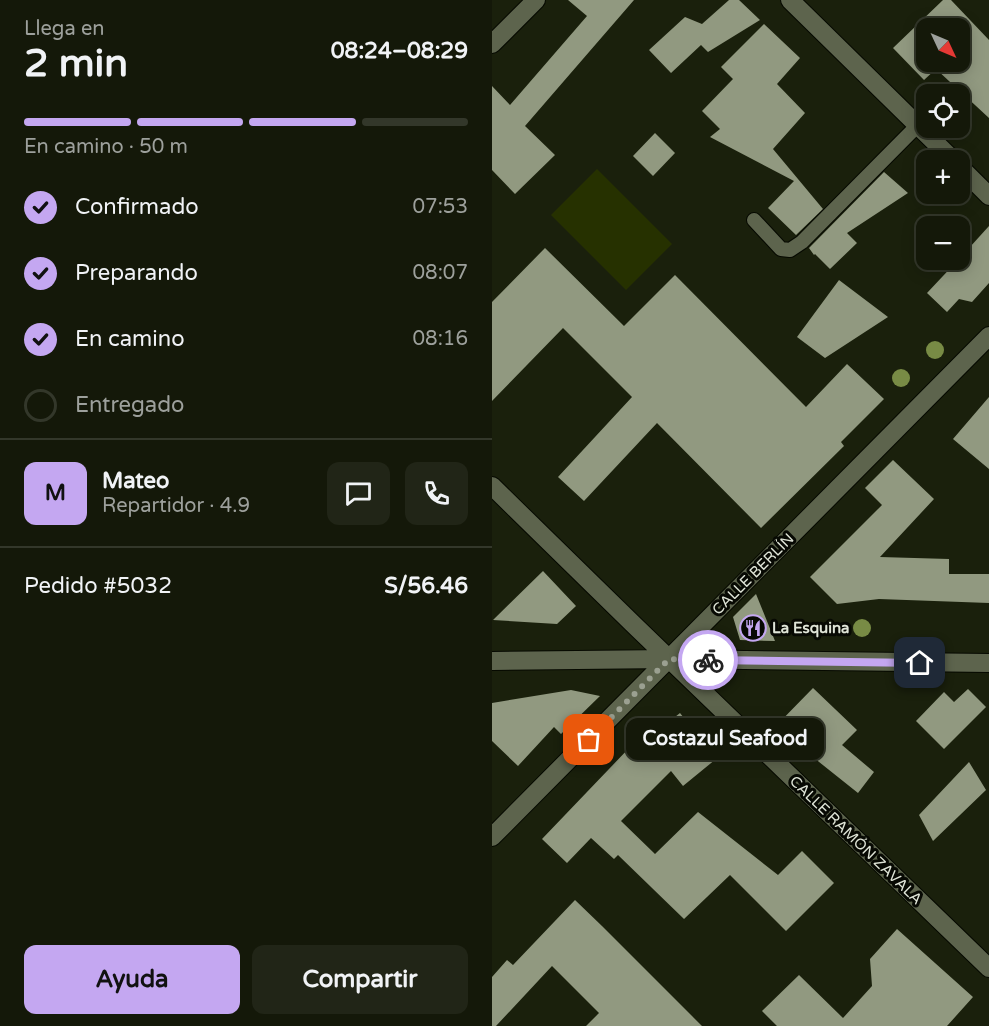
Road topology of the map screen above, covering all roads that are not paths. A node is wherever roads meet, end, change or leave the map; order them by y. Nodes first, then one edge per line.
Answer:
1 (536, 0) edge
2 (790, 0) edge
3 (492, 44) edge
4 (916, 123) edge
5 (916, 127) edge
6 (931, 138) edge
7 (943, 150) edge
8 (970, 177) edge
9 (989, 196) edge
10 (754, 220) dead end
11 (989, 336) edge
12 (492, 486) edge
13 (669, 659) junction
14 (492, 661) edge
15 (989, 663) edge
16 (492, 837) edge
17 (989, 968) edge

1 - 3 street
2 - 4 street
5 - 10 lane
6 - 7 street
8 - 9 street
11 - 13 street, CALLE BERLÍN
12 - 13 street, CALLE RAMÓN ZAVALA
13 - 14 street
13 - 15 street
13 - 16 street, CALLE BERLÍN
13 - 17 street, CALLE RAMÓN ZAVALA

